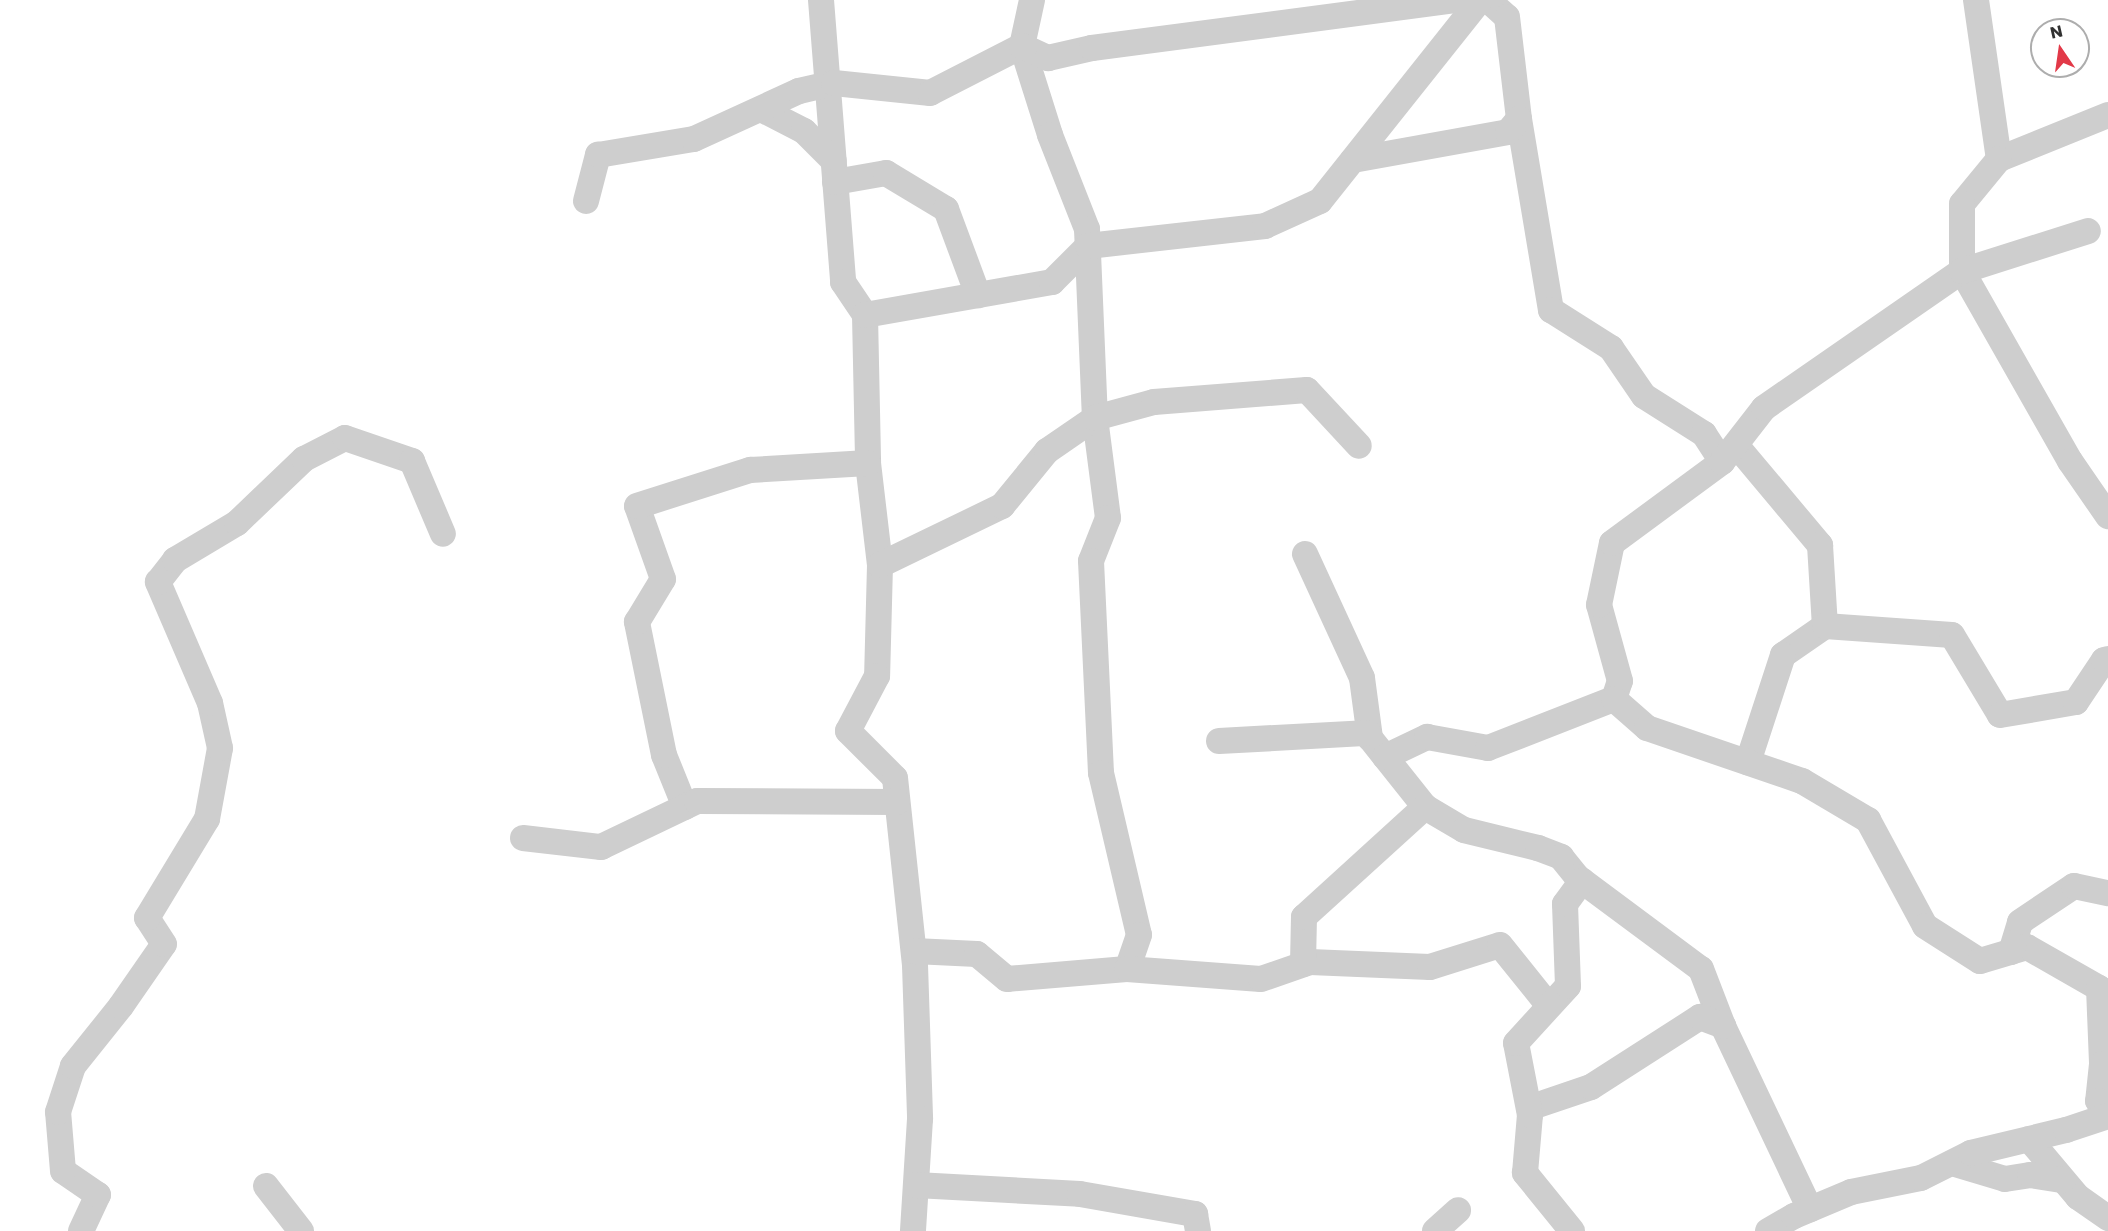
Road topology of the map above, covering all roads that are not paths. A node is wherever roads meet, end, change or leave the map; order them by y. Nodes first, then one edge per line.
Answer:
1 (821, 0) edge
2 (1032, 0) edge
3 (1455, 0) edge
4 (1480, 0) edge
5 (1488, 0) edge
6 (1976, 0) edge
7 (1022, 46) junction
8 (828, 84) junction
9 (761, 108) junction
10 (2108, 115) edge
11 (1519, 119) junction
12 (1999, 159) junction
13 (1353, 160) junction
14 (834, 171) junction
15 (586, 201) dead end
16 (2088, 231) dead end
17 (1088, 246) junction
18 (1962, 271) junction
19 (978, 295) junction
20 (865, 315) junction
21 (1095, 418) junction
22 (1359, 446) dead end
23 (1729, 454) junction
24 (868, 463) junction
25 (2108, 516) edge
26 (443, 534) dead end
27 (1305, 554) dead end
28 (880, 565) junction
29 (1825, 626) junction
30 (2108, 659) edge
31 (1614, 699) junction
32 (1369, 733) junction
33 (1219, 741) dead end
34 (1385, 758) junction
35 (1748, 762) junction
36 (897, 802) junction
37 (685, 807) junction
38 (1425, 807) junction
39 (523, 838) dead end
40 (1582, 881) junction
41 (2108, 892) edge
42 (914, 951) junction
43 (2011, 951) junction
44 (1303, 964) junction
45 (1126, 969) junction
46 (1549, 1006) junction
47 (1723, 1026) junction
48 (2108, 1105) edge
49 (1529, 1108) junction
50 (2108, 1116) edge
51 (2029, 1139) junction
52 (1952, 1163) junction
53 (2064, 1180) junction
54 (916, 1185) junction
55 (266, 1186) dead end
56 (1810, 1209) junction
57 (1458, 1210) dead end
58 (2108, 1218) edge
59 (81, 1231) edge
60 (301, 1231) edge
61 (913, 1231) edge
62 (1198, 1231) edge
63 (1435, 1231) edge
64 (1572, 1231) edge
65 (1768, 1231) edge

1 - 8 street
2 - 7 street
3 - 7 street
4 - 13 street
5 - 11 street
6 - 12 street
7 - 8 street
7 - 17 street
8 - 9 street
8 - 14 street
9 - 14 street
9 - 15 street
10 - 12 street
11 - 13 street
11 - 23 street
12 - 18 street
13 - 17 street
14 - 19 street
14 - 20 street
16 - 18 street
17 - 19 street
17 - 21 street
18 - 23 street
18 - 25 street
19 - 20 street
20 - 24 street
21 - 22 street
21 - 28 street
21 - 45 street
23 - 29 street
23 - 31 street
24 - 28 street
24 - 37 street
26 - 59 street
27 - 32 street
28 - 36 street
29 - 30 street
29 - 35 street
31 - 34 street
31 - 35 street
32 - 33 street
32 - 34 street
34 - 38 street
35 - 43 street
36 - 37 street
36 - 42 street
37 - 39 street
38 - 40 street
38 - 44 street
40 - 46 street
40 - 47 street
41 - 43 street
42 - 45 street
42 - 54 street
43 - 48 street
44 - 45 street
44 - 46 street
46 - 49 street
47 - 49 street
47 - 56 street
49 - 64 street
50 - 51 street
51 - 52 street
51 - 53 street
52 - 53 street
52 - 56 street
53 - 58 street
54 - 61 street
54 - 62 street
55 - 60 street
56 - 65 street
57 - 63 street

